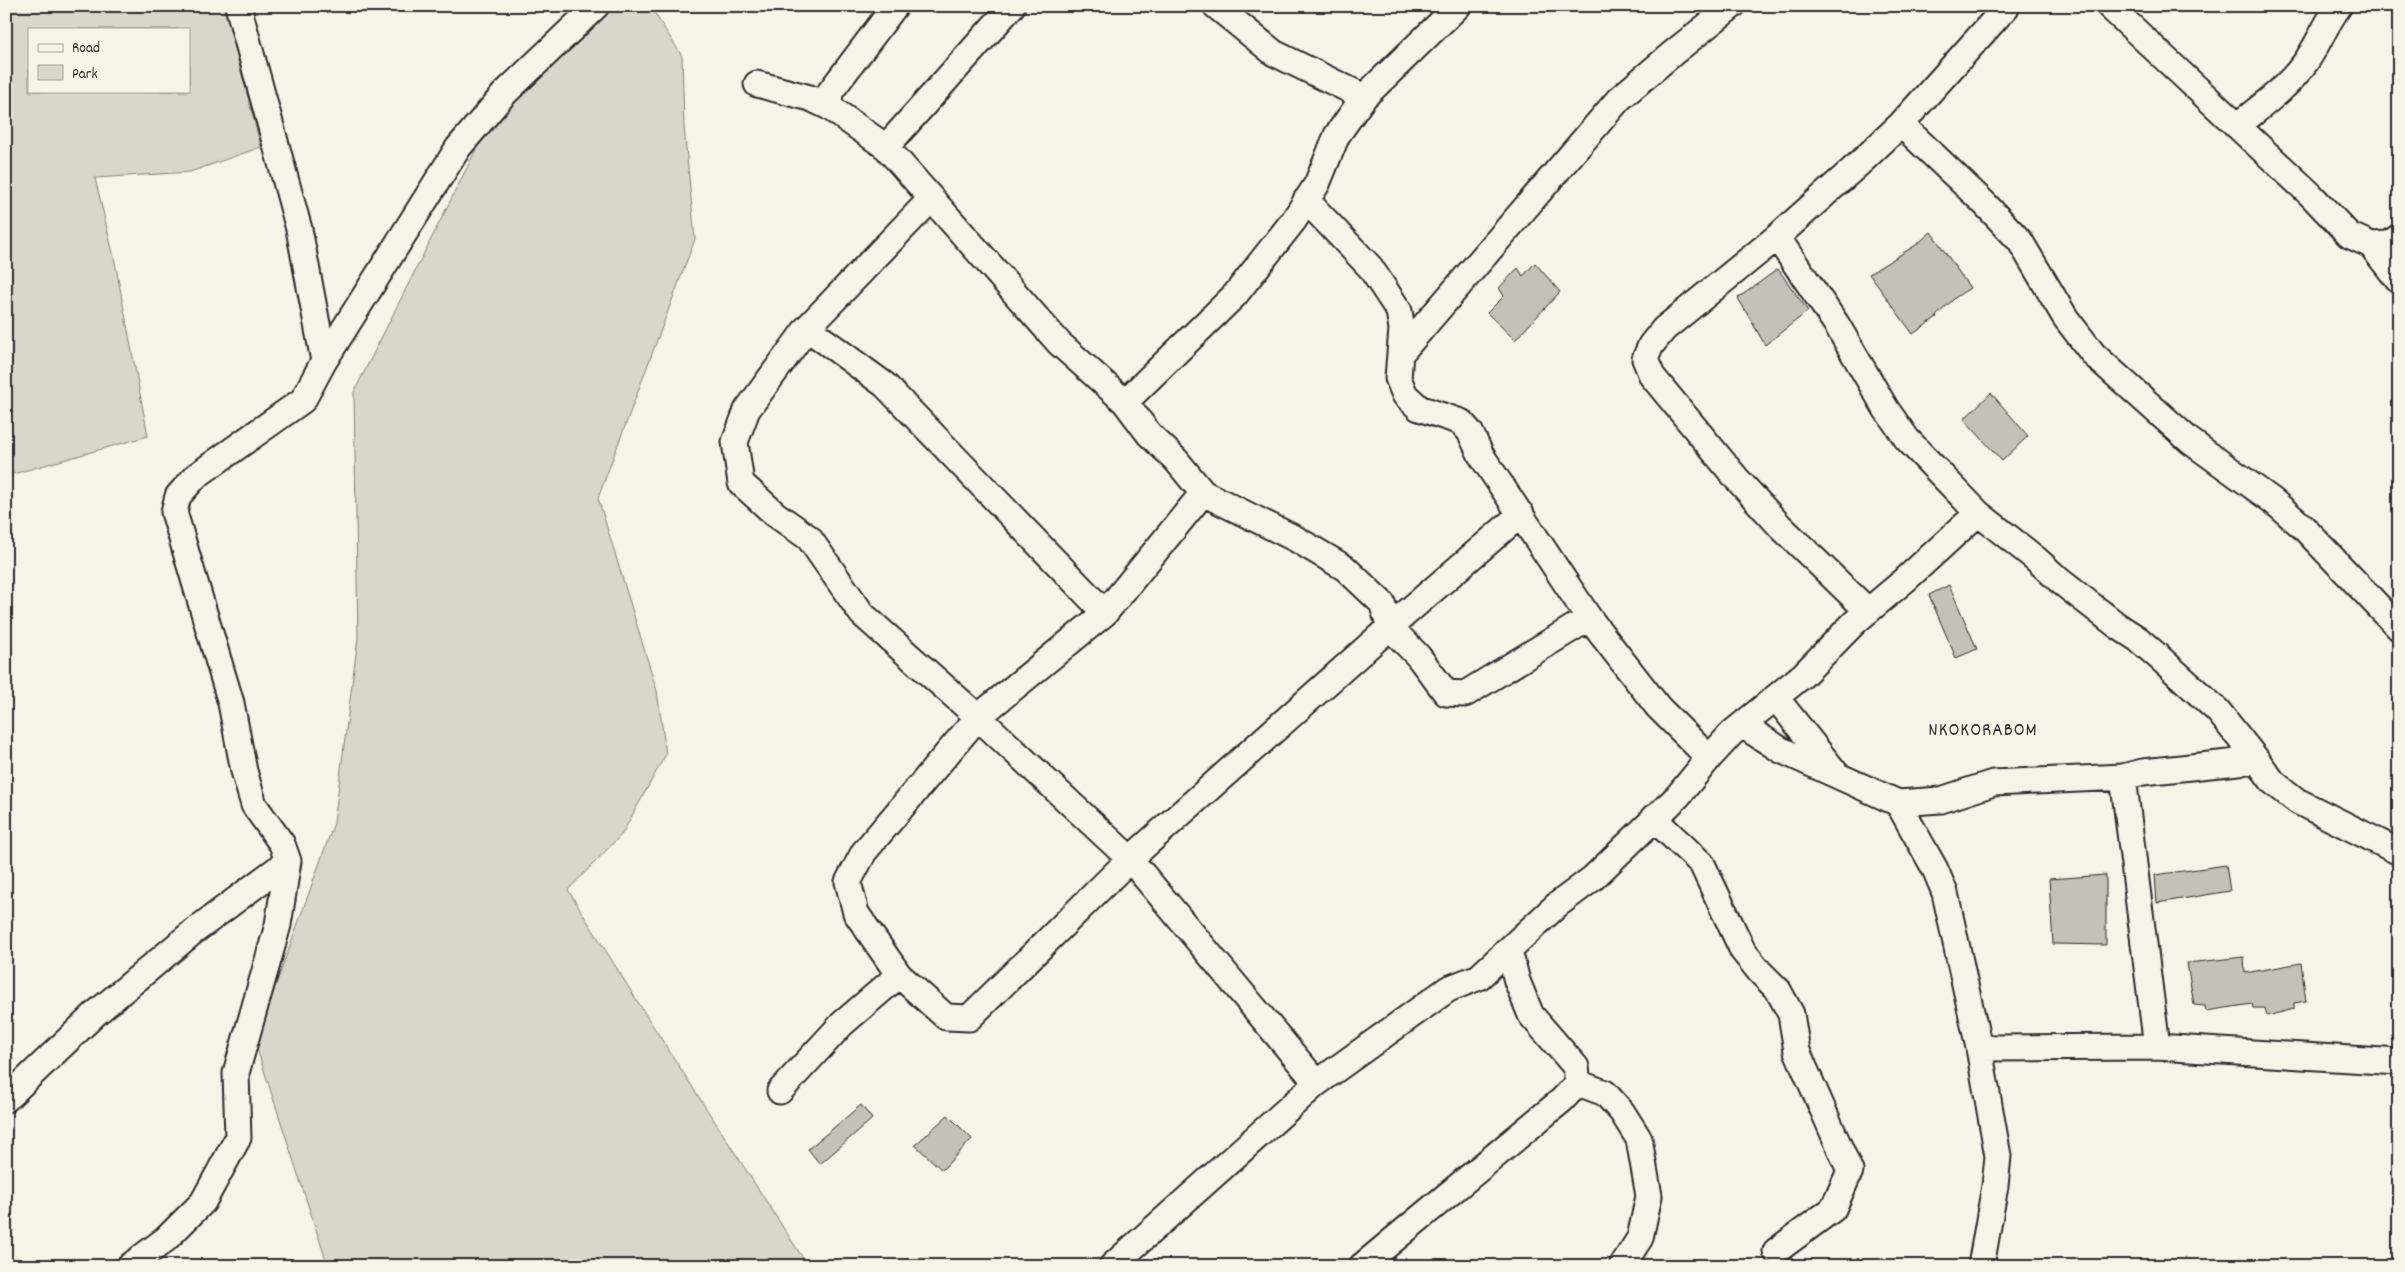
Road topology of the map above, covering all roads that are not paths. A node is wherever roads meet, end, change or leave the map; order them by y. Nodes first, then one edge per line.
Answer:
1 (238, 6) edge
2 (596, 6) edge
3 (895, 6) edge
4 (1012, 6) edge
5 (1216, 6) edge
6 (1458, 6) edge
7 (1732, 6) edge
8 (2006, 6) edge
9 (2109, 6) edge
10 (2339, 6) edge
11 (758, 84) dead end
12 (1364, 97) junction
13 (829, 107) junction
14 (1901, 124) junction
15 (2237, 126) junction
16 (886, 147) junction
17 (932, 199) junction
18 (1306, 200) junction
19 (1778, 237) junction
20 (2399, 237) edge
21 (2371, 245) junction
22 (2399, 280) edge
23 (807, 328) junction
24 (1400, 354) junction
25 (324, 362) junction
26 (1125, 402) junction
27 (1203, 493) junction
28 (1978, 513) junction
29 (1521, 514) junction
30 (1868, 611) junction
31 (1105, 613) junction
32 (1589, 618) junction
33 (1390, 627) junction
34 (2399, 628) edge
35 (1776, 698) junction
36 (978, 717) junction
37 (1742, 725) junction
38 (1709, 758) junction
39 (2257, 760) junction
40 (1839, 776) junction
41 (2123, 777) junction
42 (1898, 803) junction
43 (1653, 818) junction
44 (2399, 852) edge
45 (1130, 859) junction
46 (288, 861) junction
47 (1509, 951) junction
48 (899, 975) junction
49 (2157, 1047) junction
50 (1979, 1048) junction
51 (2399, 1062) edge
52 (1317, 1083) junction
53 (1578, 1083) junction
54 (780, 1090) dead end
55 (6, 1099) edge
56 (1776, 1250) dead end
57 (130, 1266) edge
58 (1112, 1266) edge
59 (1362, 1266) edge
60 (1622, 1266) edge
61 (1981, 1266) edge

1 - 25 street
2 - 25 street
3 - 13 street
4 - 16 street
5 - 12 street
6 - 12 street
7 - 24 street
8 - 14 street
9 - 15 street
10 - 15 street
11 - 13 street
12 - 18 street
13 - 16 street
14 - 19 street
14 - 34 street
15 - 21 street
16 - 17 street
17 - 23 street
17 - 26 street
18 - 24 street
18 - 26 street
19 - 28 street
19 - 30 street
20 - 21 street
21 - 22 street
23 - 31 street
23 - 36 street
24 - 29 street
25 - 46 street
26 - 27 street
27 - 31 street
27 - 33 street
28 - 30 street
28 - 39 street
29 - 32 street
29 - 33 street
30 - 35 street
31 - 36 street
32 - 33 street
32 - 38 street
33 - 45 street
35 - 37 street
35 - 40 street
36 - 45 street
36 - 48 street
37 - 38 street
37 - 40 street
38 - 43 street
39 - 41 street
39 - 44 street
40 - 42 street
41 - 42 street
41 - 49 street
42 - 50 street
43 - 47 street
43 - 56 street
45 - 48 street
45 - 52 street
46 - 55 street
46 - 57 street
47 - 52 street
47 - 53 street
48 - 54 street
49 - 50 street
49 - 51 street
50 - 61 street
52 - 58 street
53 - 59 street
53 - 60 street

